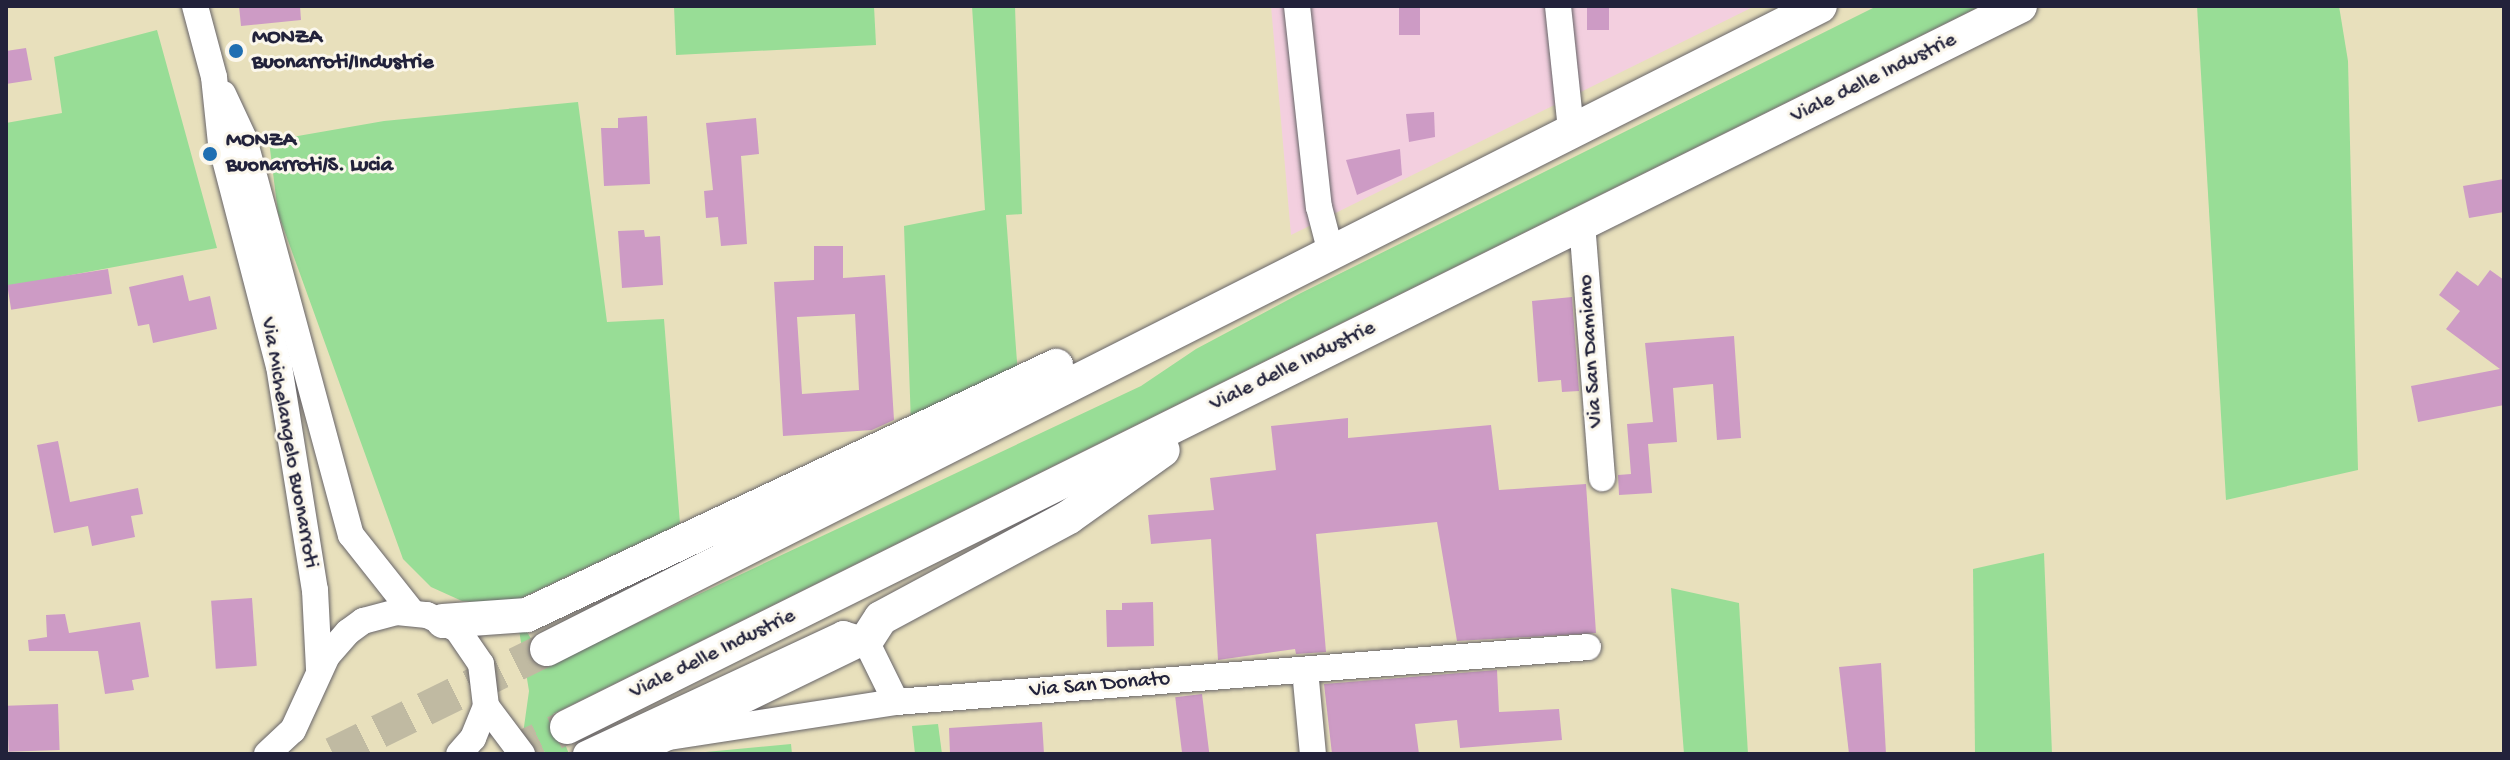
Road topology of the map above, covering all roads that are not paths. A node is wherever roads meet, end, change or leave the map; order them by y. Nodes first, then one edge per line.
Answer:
1 (195, 6) edge
2 (1297, 6) edge
3 (1558, 6) edge
4 (1820, 6) edge
5 (2020, 6) edge
6 (214, 77) junction
7 (1571, 129) junction
8 (1582, 223) junction
9 (1331, 253) junction
10 (1240, 299) junction
11 (1248, 389) junction
12 (1602, 478) dead end
13 (428, 616) junction
14 (866, 641) junction
15 (1588, 647) dead end
16 (547, 649) tunnel mouth
17 (319, 670) junction
18 (1305, 670) junction
19 (896, 702) junction
20 (486, 706) junction
21 (669, 737) junction
22 (576, 741) edge
23 (267, 754) edge
24 (459, 754) edge
25 (522, 754) edge
26 (633, 754) edge
27 (1313, 754) edge

1 - 6 street, Via Michelangelo Buonarroti
2 - 9 street
3 - 7 street
4 - 7 main road
5 - 8 main road, Viale delle Industrie
6 - 13 street, Via Michelangelo Buonarroti
6 - 17 street, Via Michelangelo Buonarroti
7 - 9 main road
8 - 11 main road, Viale delle Industrie
8 - 12 street, Via San Damiano
9 - 10 main road
10 - 13 main road
10 - 16 main road
11 - 14 main road
11 - 22 main road, Viale delle Industrie
13 - 17 street
13 - 20 street
14 - 19 street
14 - 21 street
14 - 22 street
15 - 18 street, Via San Donato
17 - 23 street
18 - 19 street, Via San Donato
18 - 27 street
19 - 21 street, Via San Donato
20 - 24 street
20 - 25 street
21 - 26 street

